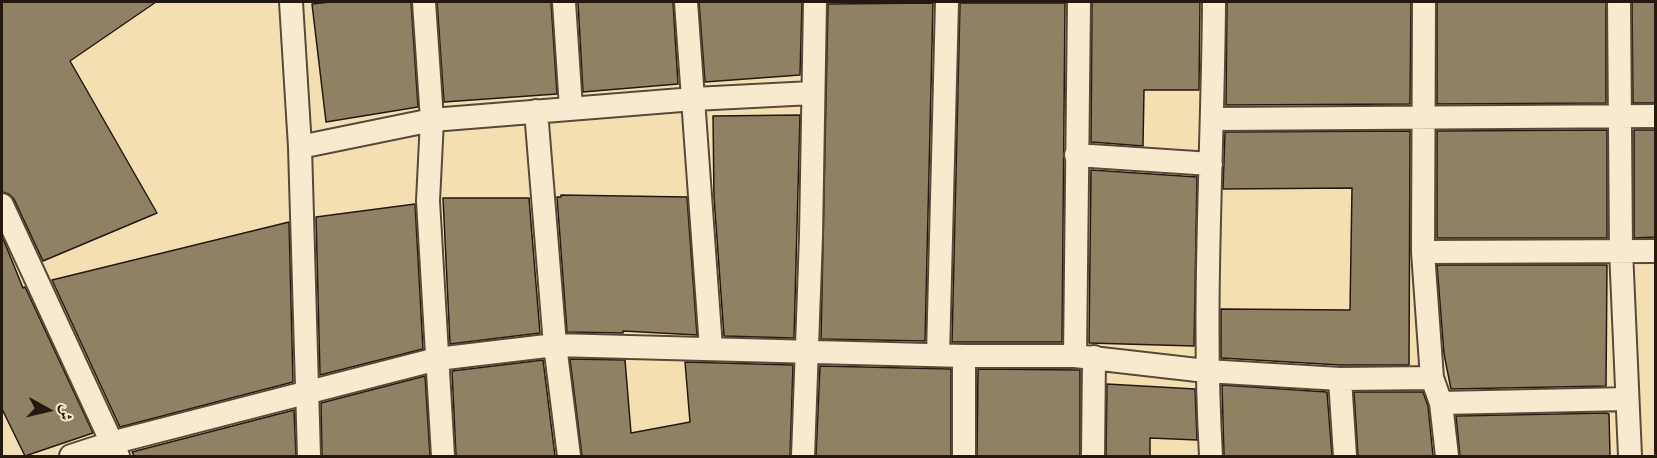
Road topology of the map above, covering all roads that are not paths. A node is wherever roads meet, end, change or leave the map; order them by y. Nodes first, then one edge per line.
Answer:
1 (291, 2) edge
2 (424, 2) edge
3 (564, 2) edge
4 (686, 2) edge
5 (815, 2) edge
6 (947, 2) edge
7 (1079, 2) edge
8 (1214, 2) edge
9 (1424, 2) edge
10 (1619, 2) edge
11 (812, 93) junction
12 (694, 99) junction
13 (571, 108) junction
14 (536, 111) junction
15 (1620, 116) junction
16 (1656, 116) edge
17 (1424, 118) junction
18 (1213, 119) junction
19 (432, 120) junction
20 (300, 147) junction
21 (1076, 154) junction
22 (1211, 164) junction
23 (2, 205) edge
24 (1621, 250) junction
25 (1656, 251) edge
26 (1423, 252) junction
27 (555, 345) junction
28 (711, 348) junction
29 (807, 352) junction
30 (938, 355) junction
31 (964, 356) junction
32 (1085, 357) junction
33 (437, 359) junction
34 (1206, 371) junction
35 (1432, 378) junction
36 (1340, 379) junction
37 (305, 395) junction
38 (1627, 399) junction
39 (1441, 403) junction
40 (114, 450) edge
41 (71, 456) edge
42 (309, 456) edge
43 (443, 456) edge
44 (569, 456) edge
45 (803, 456) edge
46 (964, 456) edge
47 (1093, 456) edge
48 (1211, 456) edge
49 (1345, 456) edge
50 (1447, 456) edge
51 (1630, 456) edge

1 - 20 street
2 - 19 street
3 - 13 street
4 - 12 street
5 - 11 street
6 - 30 street
7 - 21 street
8 - 18 street
9 - 17 street
10 - 15 street
11 - 12 street
11 - 29 street
12 - 13 street
12 - 28 street
13 - 14 street
14 - 19 street
14 - 27 street
15 - 16 street
15 - 17 street
15 - 24 street
17 - 18 street
17 - 26 street
18 - 22 street
19 - 20 street
19 - 33 street
20 - 37 street
21 - 22 street
21 - 32 street
22 - 34 street
23 - 40 street
24 - 25 street
24 - 26 street
24 - 38 street
26 - 35 street
27 - 28 street
27 - 33 street
27 - 44 street
28 - 29 street
29 - 30 street
29 - 45 street
30 - 31 street
31 - 32 street
31 - 46 street
32 - 34 street
32 - 47 street
33 - 37 street
33 - 43 street
34 - 36 street
34 - 48 street
35 - 36 street
35 - 39 street
36 - 49 street
37 - 40 street
37 - 42 street
38 - 39 street
38 - 51 street
39 - 50 street
40 - 41 street

